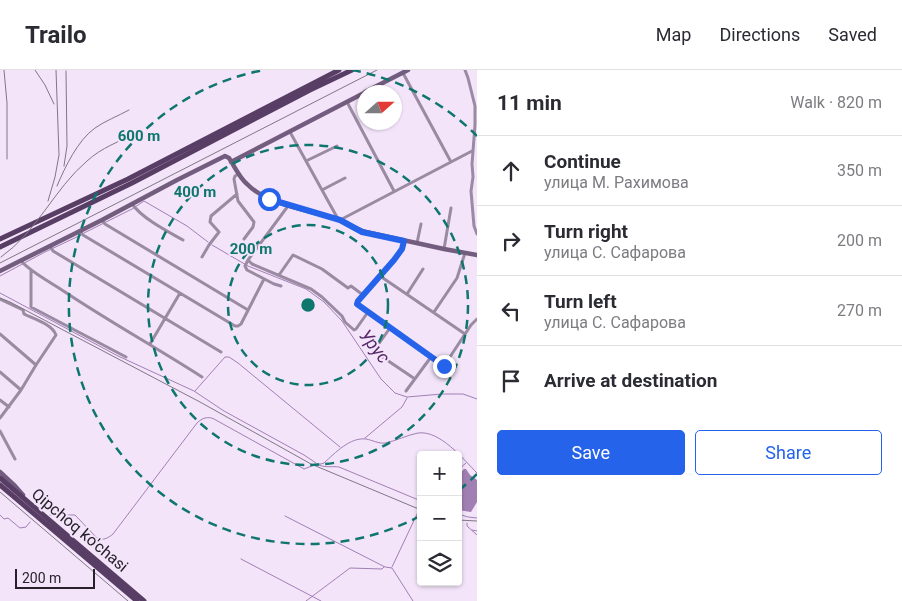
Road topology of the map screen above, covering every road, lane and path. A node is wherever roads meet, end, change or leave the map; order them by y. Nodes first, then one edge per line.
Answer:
1 (339, 70) edge
2 (352, 70) edge
3 (465, 70) edge
4 (406, 71) edge
5 (380, 85) edge
6 (357, 97) edge
7 (347, 102) junction
8 (476, 106) edge
9 (290, 132) junction
10 (338, 146) dead end
11 (473, 151) junction
12 (232, 162) junction
13 (306, 162) junction
14 (451, 162) junction
15 (239, 174) junction
16 (345, 178) dead end
17 (322, 190) junction
18 (394, 191) junction
19 (237, 194) junction
20 (288, 205) junction
21 (134, 206) junction
22 (451, 208) dead end
23 (339, 220) junction
24 (104, 222) junction
25 (421, 224) dead end
26 (81, 233) junction
27 (477, 234) edge
28 (0, 239) edge
29 (244, 239) dead end
30 (183, 240) dead end
31 (404, 241) junction
32 (416, 243) junction
33 (0, 246) edge
34 (51, 248) junction
35 (444, 249) junction
36 (465, 252) junction
37 (477, 255) edge
38 (202, 257) dead end
39 (23, 263) junction
40 (247, 263) junction
41 (32, 269) junction
42 (423, 269) dead end
43 (0, 271) edge
44 (279, 276) junction
45 (380, 276) junction
46 (264, 279) junction
47 (281, 286) dead end
48 (180, 293) junction
49 (407, 294) junction
50 (363, 296) junction
51 (0, 300) edge
52 (248, 310) junction
53 (368, 312) junction
54 (434, 312) junction
55 (166, 318) junction
56 (477, 319) edge
57 (390, 328) junction
58 (0, 334) edge
59 (465, 334) junction
60 (150, 344) junction
61 (221, 352) dead end
62 (126, 357) dead end
63 (430, 357) junction
64 (36, 365) junction
65 (444, 366) junction
66 (0, 372) edge
67 (452, 373) dead end
68 (202, 377) dead end
69 (415, 379) junction
70 (21, 390) junction
71 (406, 391) dead end
72 (0, 400) edge
73 (9, 407) junction
74 (0, 418) edge
75 (0, 431) edge
76 (15, 459) dead end
77 (0, 472) edge
78 (0, 478) edge
79 (0, 485) edge
80 (30, 504) junction
81 (52, 526) junction
82 (137, 601) edge
83 (144, 601) edge

1 - 28 main road
2 - 33 main road
3 - 8 street
4 - 5 street
4 - 14 street
6 - 7 street
7 - 9 street
7 - 18 street
8 - 11 street
9 - 12 street
9 - 13 street
10 - 13 street
11 - 14 street
11 - 27 street
12 - 15 street
12 - 21 street
13 - 17 street
14 - 18 street
15 - 19 street
15 - 20 street
16 - 17 street
17 - 23 street
18 - 23 street
19 - 29 street
19 - 38 street
20 - 23 street
20 - 40 street
21 - 24 street
21 - 30 street
22 - 35 street
23 - 31 street
24 - 26 street
24 - 52 street
25 - 32 street
26 - 34 street
26 - 48 street
31 - 32 street
31 - 45 street
32 - 35 street
34 - 39 street
34 - 55 street
35 - 36 street
36 - 37 street
36 - 54 street
39 - 41 street
39 - 43 street
40 - 44 street
40 - 46 street
41 - 60 street
41 - 62 street
42 - 49 street
44 - 50 street
44 - 53 street
45 - 49 street
45 - 50 street
46 - 47 street
46 - 52 street
48 - 52 street
48 - 55 street
49 - 54 street
50 - 53 street
51 - 64 street
53 - 57 street
54 - 59 street
55 - 60 street
55 - 61 street
56 - 59 street
57 - 63 street
57 - 69 street
58 - 64 street
59 - 65 street
60 - 68 street
63 - 65 street
63 - 69 street
64 - 70 street
65 - 67 street
66 - 70 street
69 - 71 street
70 - 73 street
72 - 73 street
73 - 74 street
75 - 76 street
77 - 80 street
78 - 80 main road, Qipchoq ko'chasi
79 - 81 main road, Qipchoq ko'chasi
80 - 81 main road, Qipchoq ko'chasi
81 - 82 main road, Qipchoq ko'chasi
81 - 83 main road, Qipchoq ko'chasi

